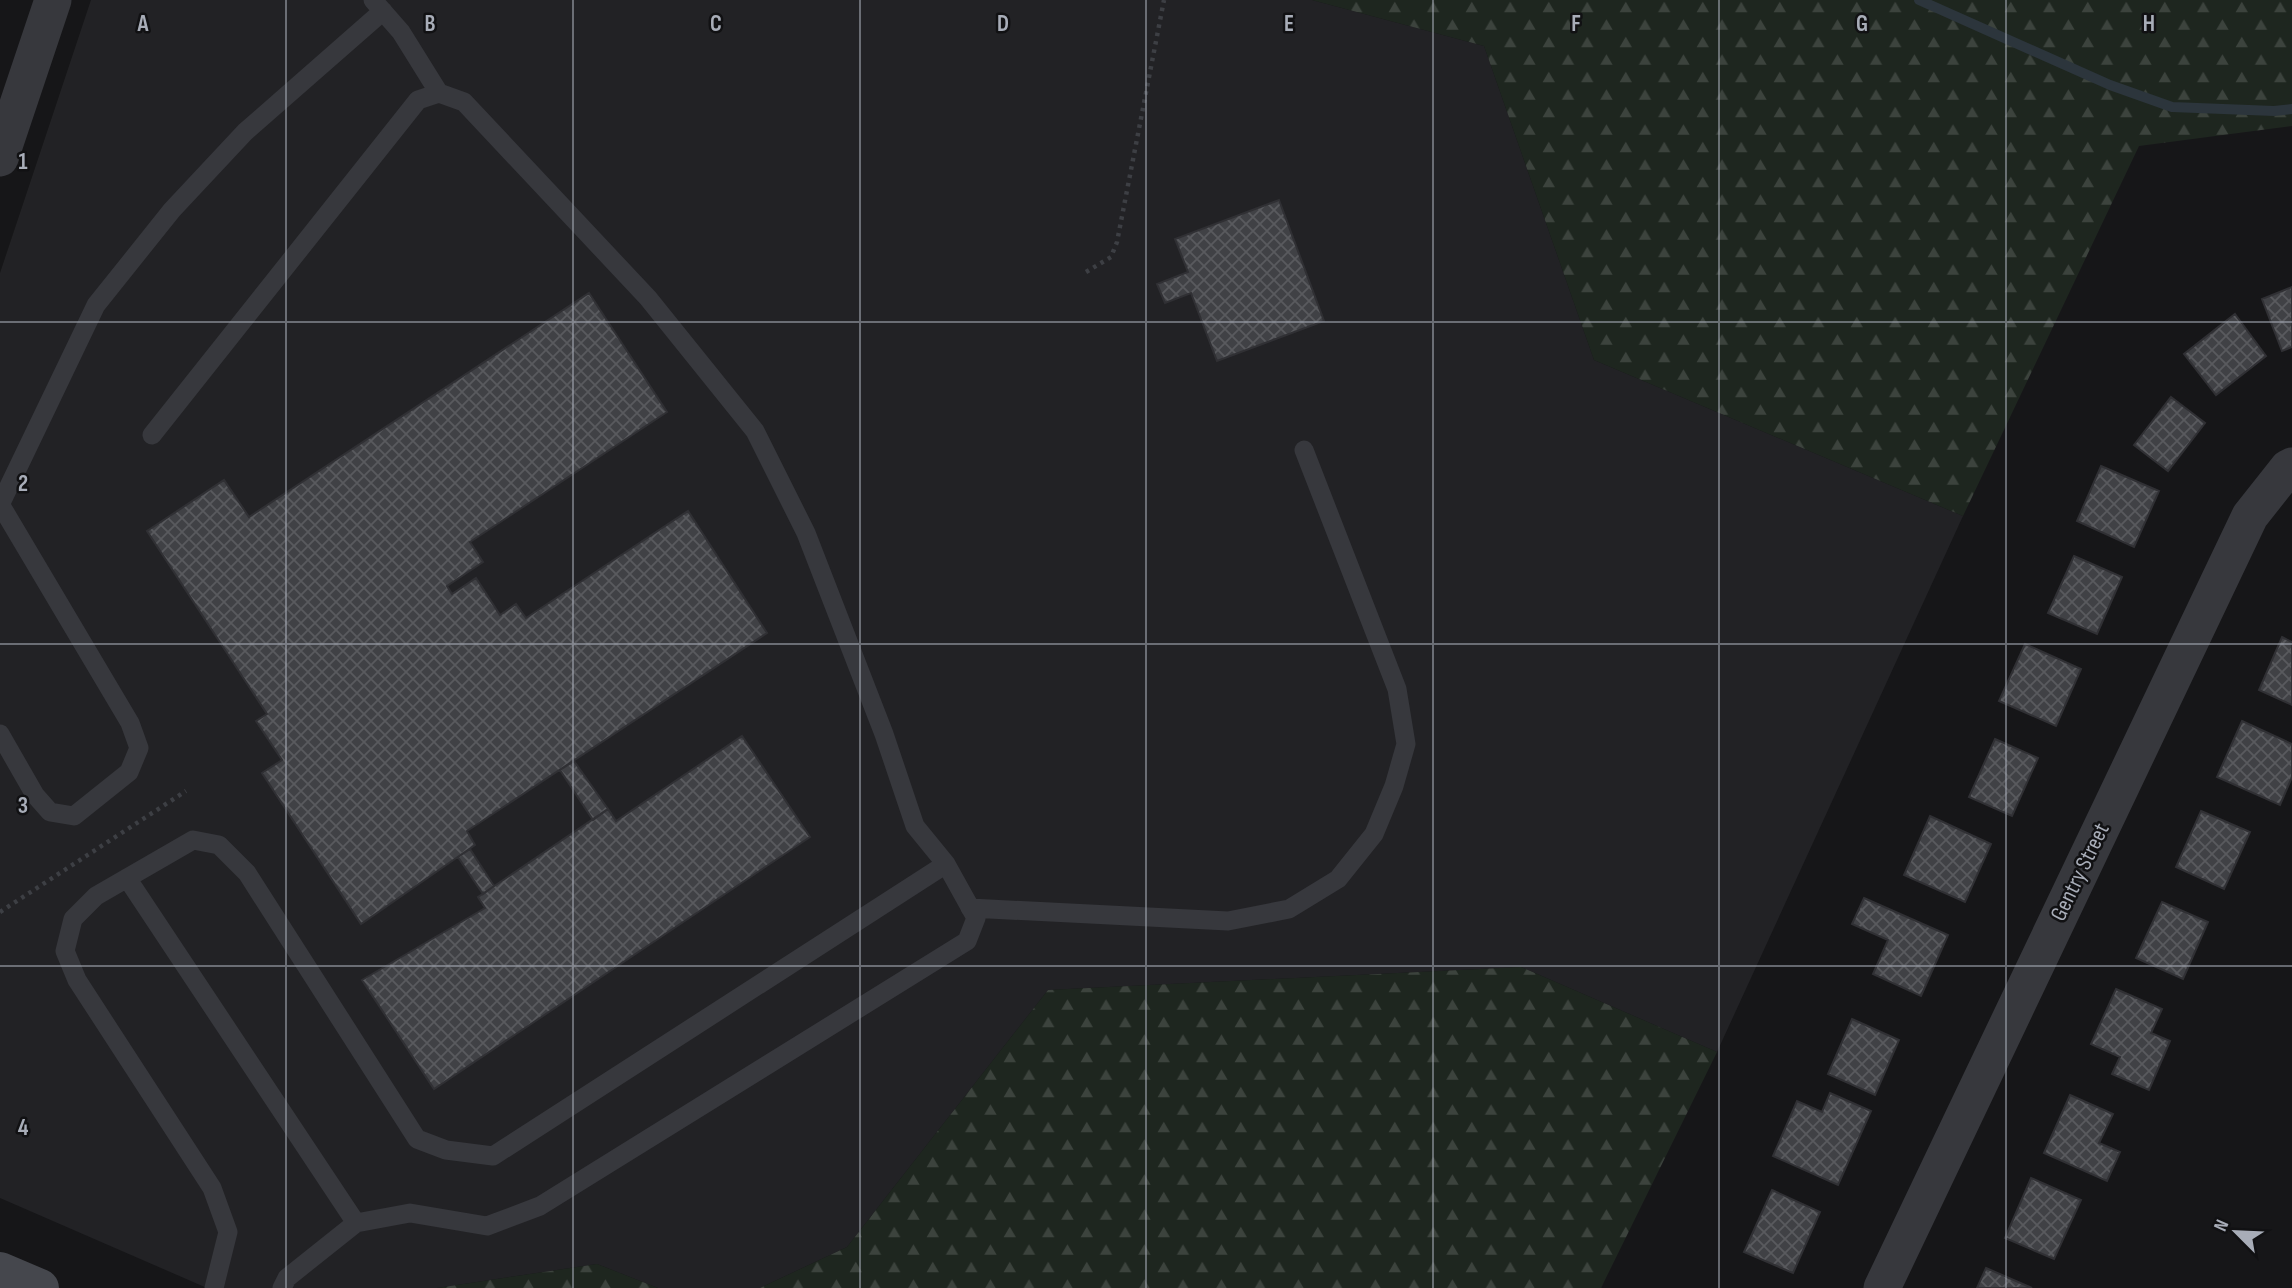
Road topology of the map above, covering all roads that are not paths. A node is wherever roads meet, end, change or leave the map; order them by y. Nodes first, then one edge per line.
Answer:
1 (53, 0) edge
2 (378, 5) edge
3 (439, 93) junction
4 (0, 158) edge
5 (152, 435) dead end
6 (1304, 450) dead end
7 (2292, 466) edge
8 (0, 504) edge
9 (0, 734) edge
10 (946, 864) junction
11 (127, 878) junction
12 (970, 908) junction
13 (356, 1223) junction
14 (0, 1270) edge
15 (40, 1288) edge
16 (214, 1288) edge
17 (282, 1288) edge
18 (1881, 1288) edge

1 - 4 street
2 - 3 lane
2 - 8 lane
3 - 5 lane
3 - 10 lane
6 - 12 lane
7 - 18 street, Gentry Street
8 - 9 lane
10 - 11 lane
10 - 12 lane
11 - 13 lane
11 - 16 lane
12 - 13 lane
13 - 17 lane
14 - 15 main road

